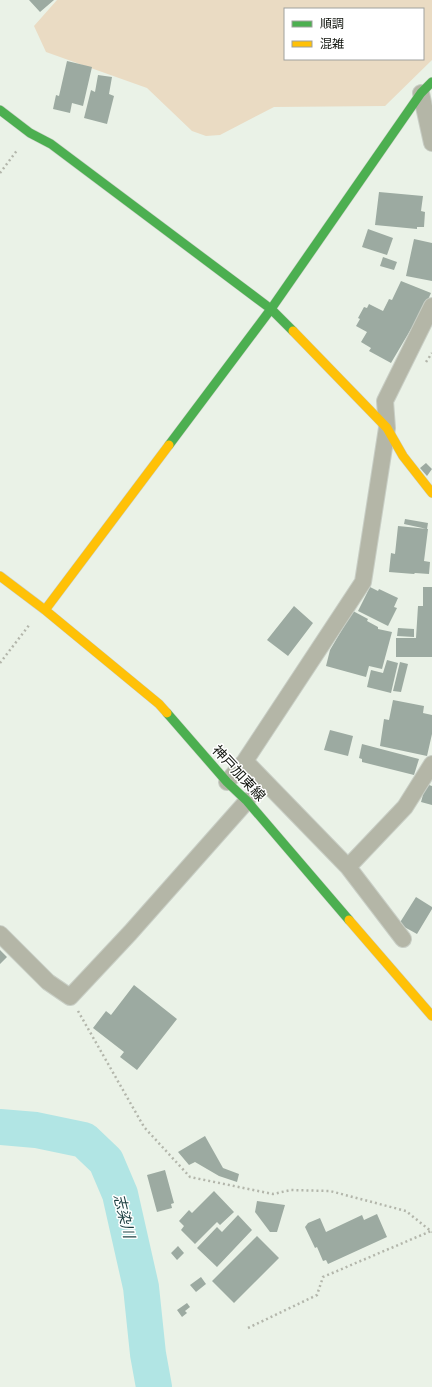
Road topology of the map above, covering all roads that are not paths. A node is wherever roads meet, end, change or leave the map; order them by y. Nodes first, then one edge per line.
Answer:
1 (426, 88) edge
2 (0, 110) edge
3 (432, 143) edge
4 (432, 306) edge
5 (271, 309) junction
6 (387, 428) junction
7 (432, 493) edge
8 (0, 576) edge
9 (45, 610) junction
10 (245, 761) junction
11 (432, 764) edge
12 (227, 782) junction
13 (247, 801) junction
14 (348, 867) junction
15 (0, 934) edge
16 (403, 939) dead end
17 (432, 1016) edge

1 - 3 street
1 - 5 street
2 - 5 street
4 - 6 street
5 - 6 street
5 - 9 street
6 - 7 street
6 - 10 street
8 - 9 street, 神戸加東線
9 - 12 street, 神戸加東線
10 - 12 street
10 - 14 street
11 - 14 street
12 - 13 street, 神戸加東線
13 - 15 street
13 - 17 street, 神戸加東線
14 - 16 street

